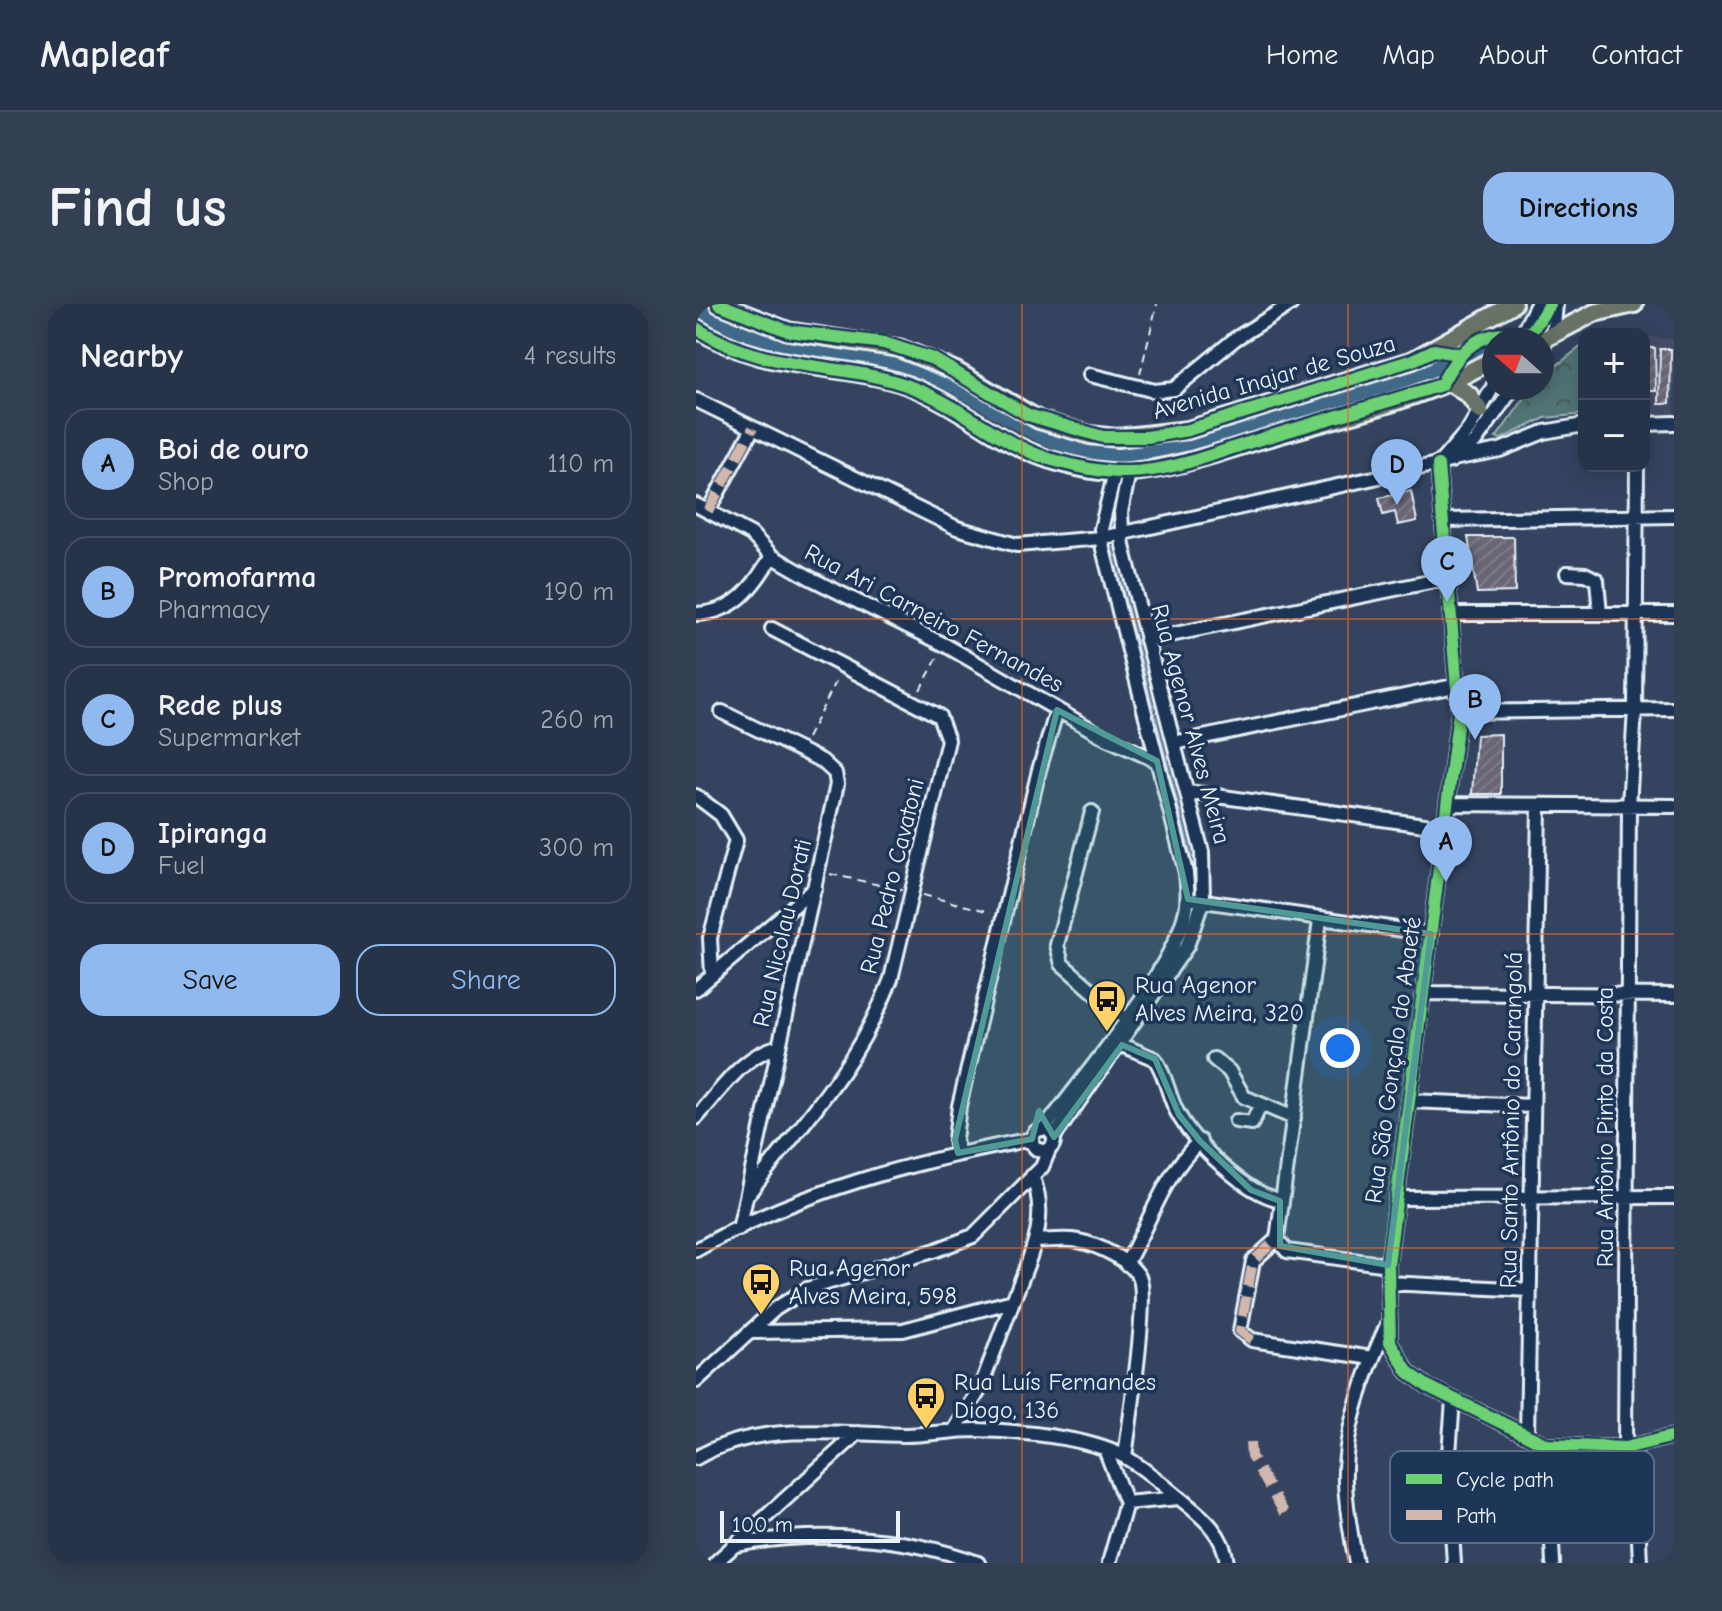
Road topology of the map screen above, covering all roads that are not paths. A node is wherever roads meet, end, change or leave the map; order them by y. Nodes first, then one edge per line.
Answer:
1 (719, 304) edge
2 (1291, 304) edge
3 (1513, 304) edge
4 (1537, 304) edge
5 (1556, 304) edge
6 (1634, 304) edge
7 (1591, 307) edge
8 (696, 328) edge
9 (1525, 328) edge
10 (1549, 328) edge
11 (1554, 335) edge
12 (1482, 366) edge
13 (1090, 375) dead end
14 (1449, 382) junction
15 (696, 400) edge
16 (1486, 400) edge
17 (1505, 400) edge
18 (1480, 411) junction
19 (1674, 423) edge
20 (1650, 424) edge
21 (1578, 426) edge
22 (753, 428) junction
23 (1458, 458) junction
24 (1438, 465) junction
25 (1122, 472) junction
26 (1637, 472) edge
27 (702, 508) edge
28 (1637, 516) junction
29 (1674, 516) edge
30 (1444, 520) junction
31 (1122, 533) junction
32 (1101, 538) junction
33 (772, 556) junction
34 (1567, 573) dead end
35 (1449, 578) junction
36 (696, 614) edge
37 (1453, 614) junction
38 (1600, 614) junction
39 (1674, 614) edge
40 (1635, 615) junction
41 (772, 629) dead end
42 (1146, 640) junction
43 (1459, 685) junction
44 (1674, 709) edge
45 (1057, 710) junction
46 (1635, 710) junction
47 (722, 712) dead end
48 (1459, 712) junction
49 (1174, 743) junction
50 (1157, 761) junction
51 (1188, 792) junction
52 (696, 796) edge
53 (1449, 804) junction
54 (1629, 806) junction
55 (1674, 806) edge
56 (1539, 807) junction
57 (1092, 812) dead end
58 (1446, 828) junction
59 (1205, 866) junction
60 (1186, 873) junction
61 (815, 888) junction
62 (1187, 899) junction
63 (1203, 900) junction
64 (1320, 920) junction
65 (1431, 934) junction
66 (712, 974) junction
67 (696, 989) edge
68 (1424, 993) junction
69 (1674, 995) edge
70 (1535, 996) junction
71 (1628, 996) junction
72 (1125, 1019) junction
73 (1122, 1045) junction
74 (778, 1047) junction
75 (1214, 1059) dead end
76 (1409, 1101) junction
77 (1260, 1106) junction
78 (1533, 1106) junction
79 (696, 1118) edge
80 (1294, 1118) junction
81 (1236, 1121) dead end
82 (1049, 1133) junction
83 (1032, 1139) junction
84 (1200, 1141) junction
85 (1044, 1151) junction
86 (958, 1153) junction
87 (1034, 1173) junction
88 (749, 1193) junction
89 (1627, 1196) junction
90 (1674, 1197) edge
91 (1397, 1198) junction
92 (1531, 1198) junction
93 (1280, 1200) junction
94 (739, 1229) junction
95 (1277, 1239) junction
96 (1035, 1241) junction
97 (696, 1250) edge
98 (1126, 1264) junction
99 (1388, 1265) junction
100 (1388, 1283) junction
101 (1530, 1290) junction
102 (1013, 1301) junction
103 (1387, 1325) junction
104 (751, 1332) junction
105 (1372, 1358) junction
106 (696, 1381) edge
107 (1453, 1400) junction
108 (954, 1431) junction
109 (858, 1433) junction
110 (1527, 1435) junction
111 (1674, 1436) edge
112 (1547, 1445) junction
113 (1630, 1447) junction
114 (1105, 1449) junction
115 (1449, 1451) edge
116 (1547, 1451) edge
117 (1630, 1451) edge
118 (1125, 1457) junction
119 (696, 1458) edge
120 (1179, 1498) junction
121 (1126, 1503) junction
122 (1453, 1543) edge
123 (1552, 1543) edge
124 (1638, 1543) edge
125 (736, 1545) junction
126 (715, 1563) edge
127 (978, 1563) edge
128 (1109, 1563) edge
129 (1227, 1563) edge
130 (1356, 1563) edge
131 (1454, 1563) edge
132 (1553, 1563) edge
133 (1640, 1563) edge

1 - 3 main road, Avenida Inajar de Souza
2 - 13 street
4 - 9 street
5 - 10 street
6 - 7 main road
7 - 11 main road
8 - 25 main road
12 - 14 main road
14 - 18 main road
14 - 25 main road
15 - 22 street
16 - 18 street
17 - 23 street
18 - 24 street
19 - 20 street
21 - 23 street
22 - 27 street
22 - 32 street
23 - 24 street
24 - 30 street, Rua São Gonçalo do Abaeté
24 - 31 street
25 - 31 street, Rua Agenor Alves Meira
25 - 32 street, Rua Agenor Alves Meira
26 - 28 street, Rua Antônio Pinto da Costa
27 - 33 street, Rua Ari Carneiro Fernandes
28 - 29 street
28 - 30 street
28 - 40 street, Rua Antônio Pinto da Costa
30 - 35 street, Rua São Gonçalo do Abaeté
31 - 32 street
31 - 42 street, Rua Agenor Alves Meira
32 - 50 street, Rua Agenor Alves Meira
33 - 36 street
33 - 45 street, Rua Ari Carneiro Fernandes
34 - 38 street
35 - 37 street, Rua São Gonçalo do Abaeté
35 - 42 street
37 - 38 street
37 - 43 street, Rua São Gonçalo do Abaeté
38 - 40 street
39 - 40 street
40 - 46 street, Rua Antônio Pinto da Costa
41 - 88 street, Rua Pedro Cavatoni
42 - 49 street, Rua Agenor Alves Meira
43 - 48 street, Rua São Gonçalo do Abaeté
43 - 49 street
44 - 46 street
45 - 50 street, Rua Ari Carneiro Fernandes
45 - 86 street
46 - 48 street
46 - 54 street, Rua Antônio Pinto da Costa
47 - 61 street, Rua Nicolau Dorati
48 - 53 street, Rua São Gonçalo do Abaeté
49 - 51 street, Rua Agenor Alves Meira
50 - 60 street, Rua Agenor Alves Meira
51 - 58 street
51 - 59 street, Rua Agenor Alves Meira
52 - 66 street
53 - 56 street
53 - 58 street, Rua São Gonçalo do Abaeté
54 - 55 street
54 - 56 street
54 - 71 street, Rua Antônio Pinto da Costa
56 - 70 street, Rua Santo Antônio do Carangolá
57 - 72 street
58 - 65 street, Rua São Gonçalo do Abaeté
59 - 60 street
59 - 63 street, Rua Agenor Alves Meira
60 - 62 street, Rua Agenor Alves Meira
61 - 66 street
61 - 74 street, Rua Nicolau Dorati
62 - 63 street
62 - 72 street, Rua Agenor Alves Meira
63 - 64 street
63 - 73 street, Rua Agenor Alves Meira
64 - 65 street
64 - 80 street
65 - 68 street, Rua São Gonçalo do Abaeté
66 - 67 street
68 - 70 street
68 - 76 street, Rua São Gonçalo do Abaeté
69 - 71 street
70 - 71 street
70 - 78 street, Rua Santo Antônio do Carangolá
71 - 89 street, Rua Antônio Pinto da Costa
72 - 82 street, Rua Agenor Alves Meira
73 - 82 street, Rua Agenor Alves Meira
73 - 84 street
74 - 79 street
74 - 88 street, Rua Nicolau Dorati
75 - 77 street
76 - 78 street
76 - 91 street, Rua São Gonçalo do Abaeté
77 - 80 street
77 - 81 street
78 - 92 street, Rua Santo Antônio do Carangolá
80 - 93 street
82 - 83 street
82 - 85 street
83 - 85 street
83 - 86 street
84 - 93 street
84 - 98 street
85 - 87 street
86 - 94 street
87 - 96 street
87 - 104 street
88 - 94 street, Rua Nicolau Dorati
89 - 90 street
89 - 92 street
89 - 113 street, Rua Antônio Pinto da Costa
91 - 92 street
91 - 99 street, Rua São Gonçalo do Abaeté
92 - 101 street, Rua Santo Antônio do Carangolá
93 - 95 street
94 - 97 street
95 - 99 street
95 - 105 street
96 - 98 street
96 - 102 street
98 - 118 street
99 - 100 street, Rua São Gonçalo do Abaeté
100 - 101 street
100 - 103 street, Rua São Gonçalo do Abaeté
101 - 110 street, Rua Santo Antônio do Carangolá
102 - 104 street
102 - 108 street
103 - 105 street
103 - 107 street, Rua São Gonçalo do Abaeté
104 - 106 street
105 - 130 street
107 - 110 street, Rua São Gonçalo do Abaeté
107 - 115 street
108 - 109 street
108 - 114 street
109 - 119 street
109 - 125 street
110 - 112 street, Rua São Gonçalo do Abaeté
111 - 113 street, Rua São Gonçalo do Abaeté
112 - 113 street, Rua São Gonçalo do Abaeté
112 - 116 street
113 - 117 street, Rua Antônio Pinto da Costa
114 - 118 street
114 - 121 street
118 - 120 street
120 - 121 street
120 - 129 street
121 - 128 street
122 - 131 street
123 - 132 street
124 - 133 street, Rua Antônio Pinto da Costa
125 - 126 street
125 - 127 street

